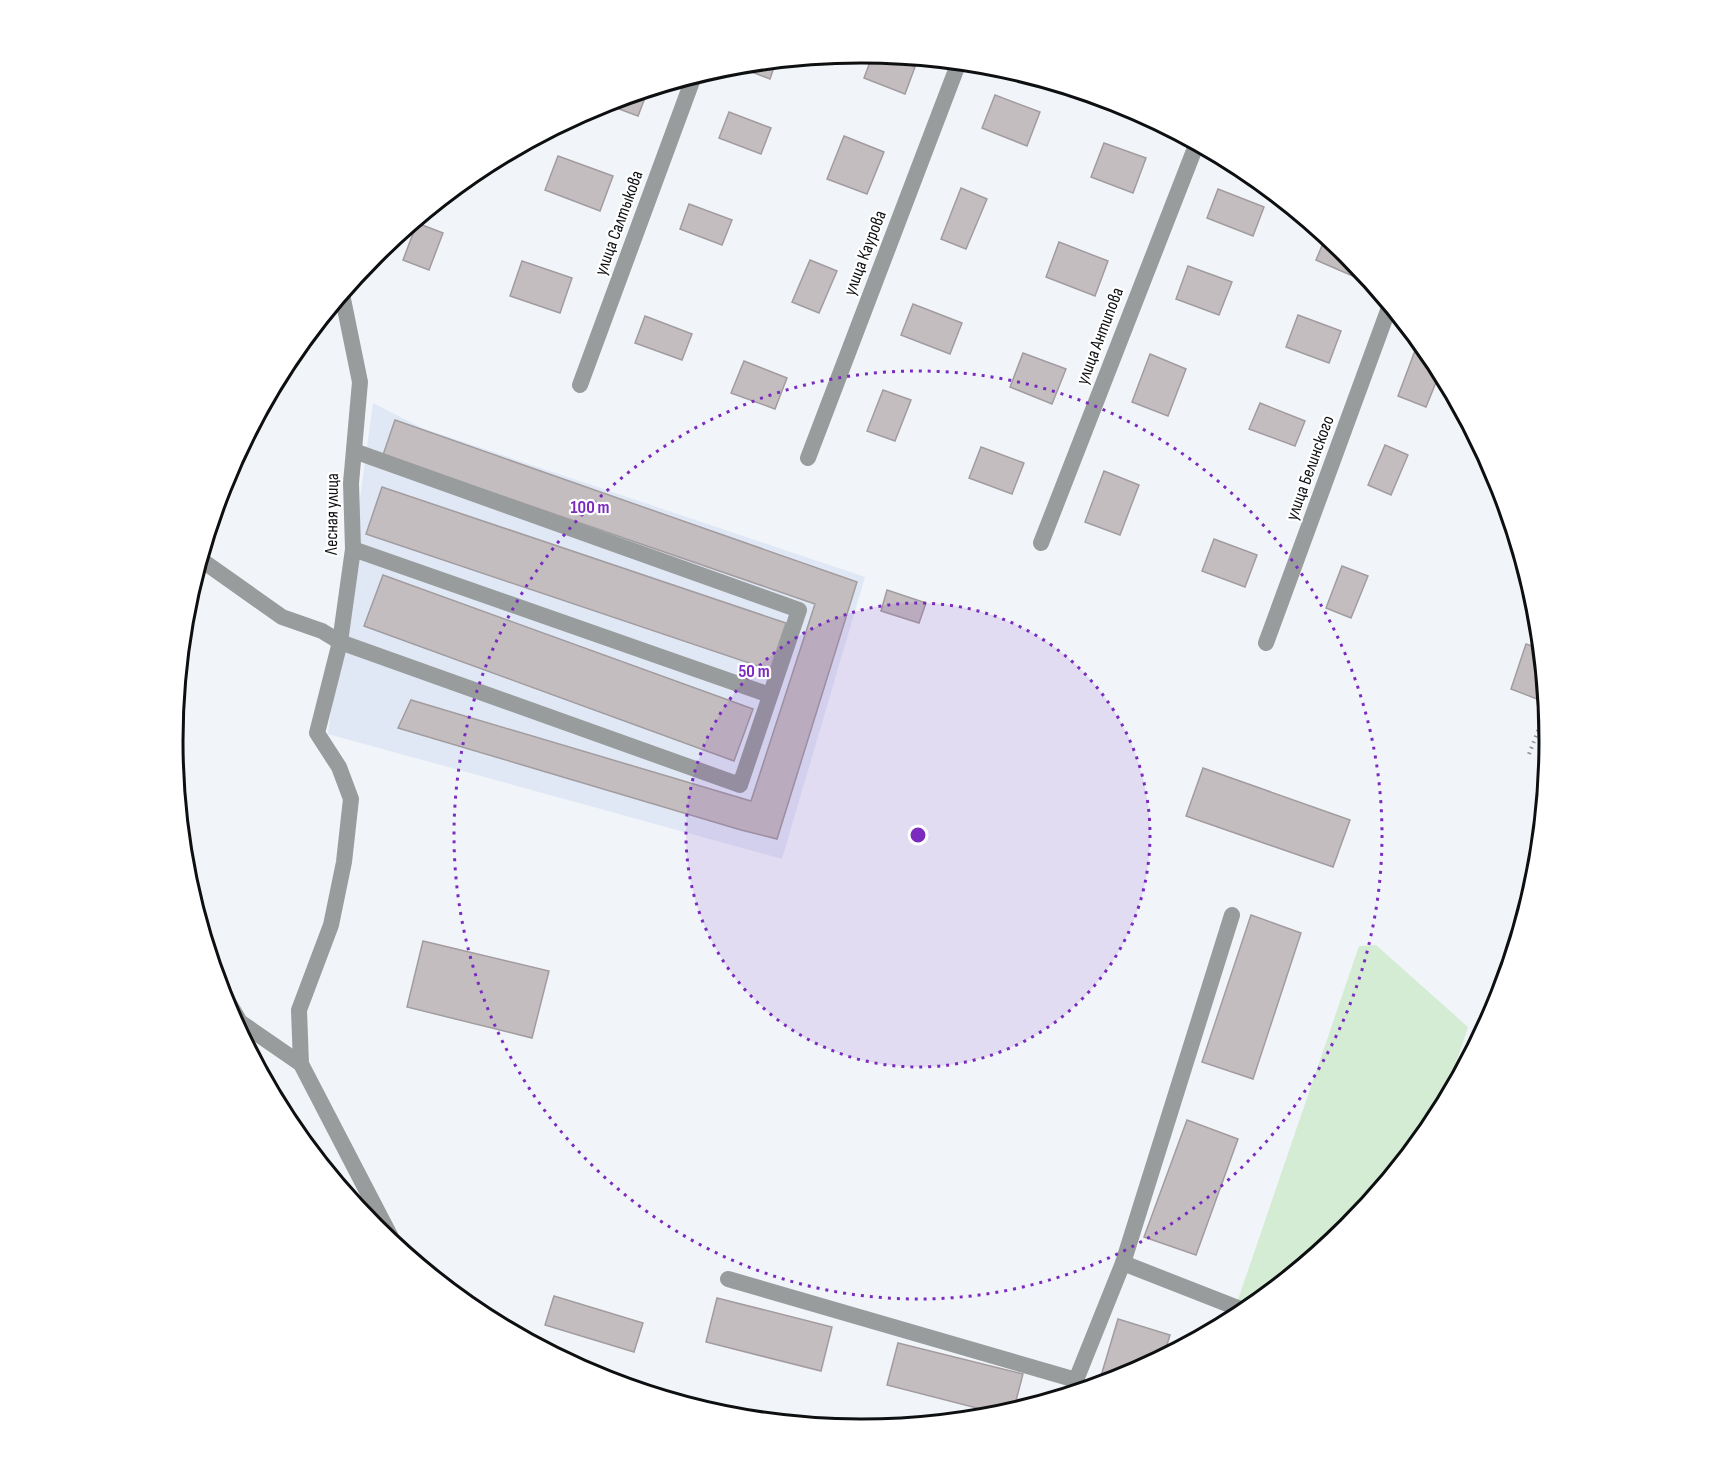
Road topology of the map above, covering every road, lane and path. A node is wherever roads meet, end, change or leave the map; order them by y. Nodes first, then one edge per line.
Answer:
1 (956, 70) edge
2 (691, 85) edge
3 (1194, 150) edge
4 (344, 303) edge
5 (1387, 313) edge
6 (580, 385) dead end
7 (354, 451) junction
8 (808, 458) dead end
9 (1041, 543) dead end
10 (353, 549) junction
11 (206, 564) edge
12 (340, 642) junction
13 (1266, 644) dead end
14 (770, 695) junction
15 (1540, 727) edge
16 (1529, 754) dead end
17 (1232, 915) dead end
18 (246, 1026) edge
19 (301, 1064) junction
20 (383, 1222) edge
21 (1123, 1263) junction
22 (728, 1279) dead end
23 (1236, 1307) edge

1 - 8 street, улица Каурова
2 - 6 street, улица Салтыкова
3 - 9 street, улица Антипова
4 - 7 street, Лесная улица
5 - 13 street, улица Белинского
7 - 10 street, Лесная улица
7 - 14 street
10 - 12 street, Лесная улица
10 - 14 street
11 - 12 street
12 - 14 street
12 - 19 street, Лесная улица
15 - 16 path
17 - 21 street
18 - 19 street
19 - 20 street
21 - 22 street
21 - 23 street

